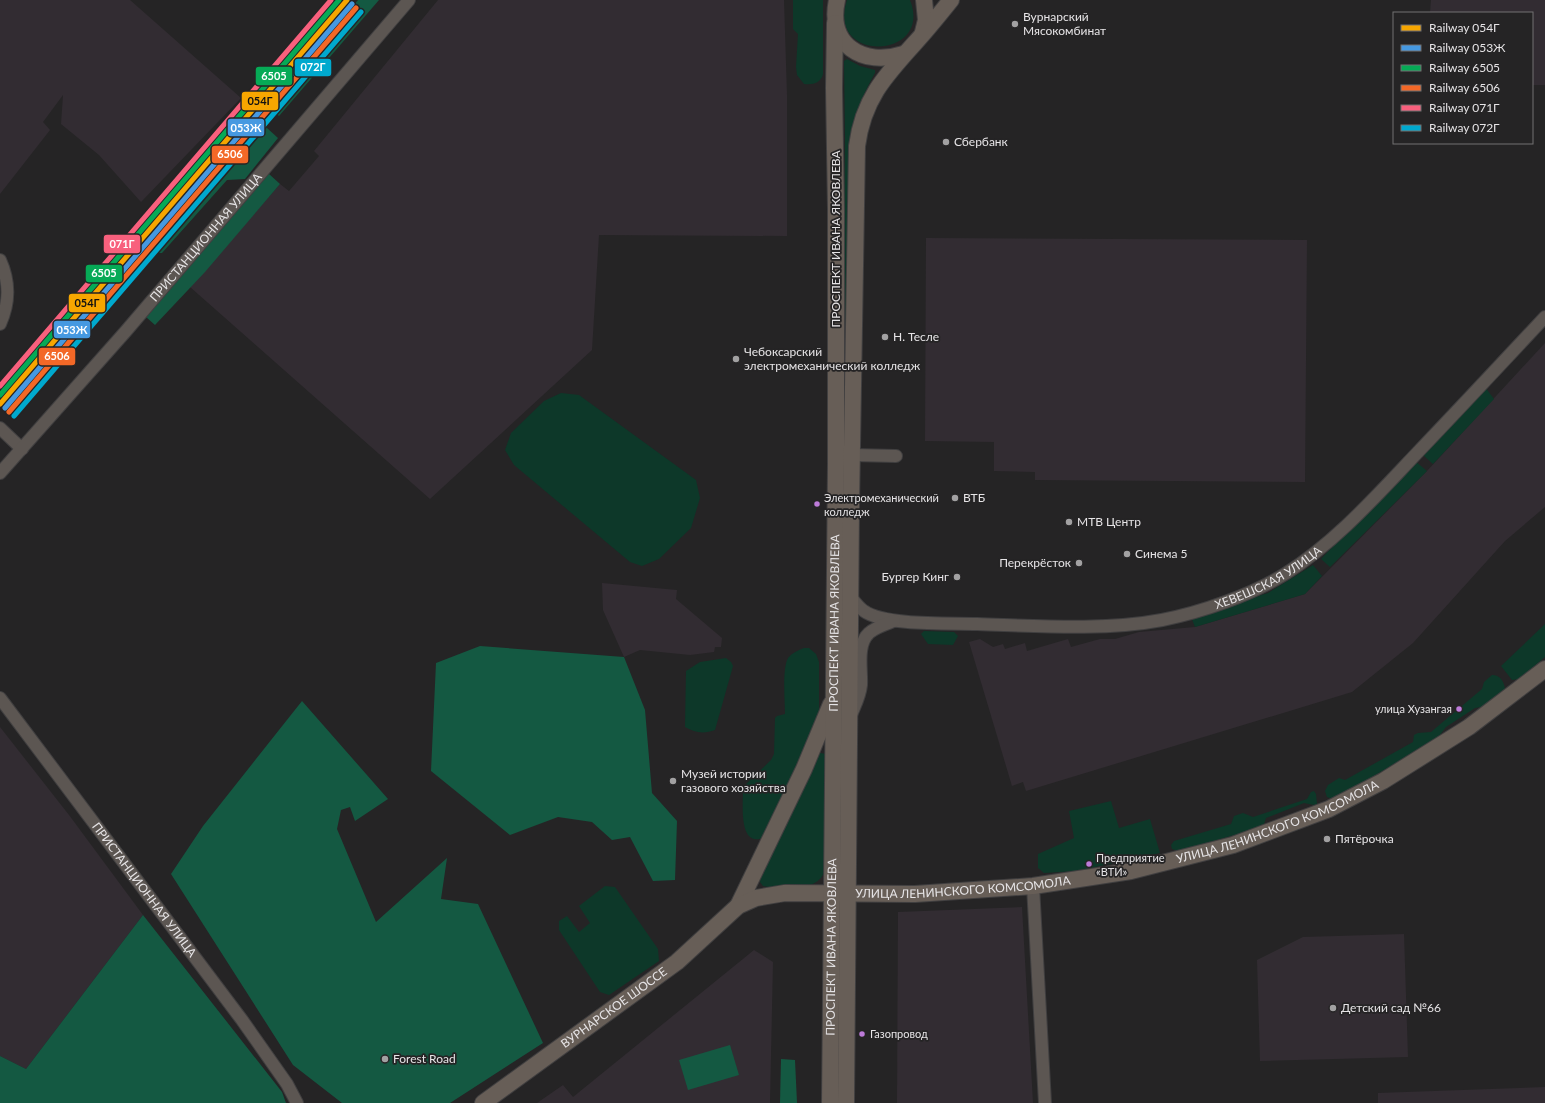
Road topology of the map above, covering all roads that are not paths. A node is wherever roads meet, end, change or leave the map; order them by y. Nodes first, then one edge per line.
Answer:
1 (409, 0) edge
2 (924, 0) edge
3 (951, 0) edge
4 (836, 2) edge
5 (835, 23) junction
6 (923, 32) junction
7 (903, 54) junction
8 (0, 260) edge
9 (1545, 317) edge
10 (0, 324) edge
11 (0, 428) edge
12 (22, 450) junction
13 (852, 455) junction
14 (896, 456) dead end
15 (0, 473) edge
16 (850, 596) junction
17 (894, 621) junction
18 (1545, 669) edge
19 (834, 697) junction
20 (0, 698) edge
21 (850, 718) junction
22 (1034, 886) junction
23 (840, 893) junction
24 (738, 906) junction
25 (287, 1084) junction
26 (297, 1103) edge
27 (306, 1103) edge
28 (483, 1103) edge
29 (830, 1103) edge
30 (846, 1103) edge
31 (1045, 1103) edge

1 - 12 street, ПРИСТАНЦИОННАЯ УЛИЦА
2 - 6 main road
3 - 6 main road, ПРОСПЕКТ ИВАНА ЯКОВЛЕВА
4 - 5 main road, ПРОСПЕКТ ИВАНА ЯКОВЛЕВА
5 - 7 main road
5 - 19 main road, ПРОСПЕКТ ИВАНА ЯКОВЛЕВА
6 - 7 main road, ПРОСПЕКТ ИВАНА ЯКОВЛЕВА
7 - 13 main road, ПРОСПЕКТ ИВАНА ЯКОВЛЕВА
8 - 10 street
9 - 17 street, ХЕВЕШСКАЯ УЛИЦА
11 - 12 street
12 - 15 street, ПРИСТАНЦИОННАЯ УЛИЦА
13 - 14 street
13 - 16 main road, ПРОСПЕКТ ИВАНА ЯКОВЛЕВА
16 - 17 street
16 - 21 main road, ПРОСПЕКТ ИВАНА ЯКОВЛЕВА
17 - 21 street
18 - 22 main road, УЛИЦА ЛЕНИНСКОГО КОМСОМОЛА
19 - 23 main road, ПРОСПЕКТ ИВАНА ЯКОВЛЕВА
19 - 24 main road
20 - 25 street, ПРИСТАНЦИОННАЯ УЛИЦА
21 - 23 main road, ПРОСПЕКТ ИВАНА ЯКОВЛЕВА
22 - 23 main road, УЛИЦА ЛЕНИНСКОГО КОМСОМОЛА
22 - 31 street
23 - 24 main road, УЛИЦА ЛЕНИНСКОГО КОМСОМОЛА
23 - 29 main road, ПРОСПЕКТ ИВАНА ЯКОВЛЕВА
23 - 30 main road, ПРОСПЕКТ ИВАНА ЯКОВЛЕВА
24 - 28 main road, ВУРНАРСКОЕ ШОССЕ
25 - 26 street, ПРИСТАНЦИОННАЯ УЛИЦА
25 - 27 street, ПРИСТАНЦИОННАЯ УЛИЦА

